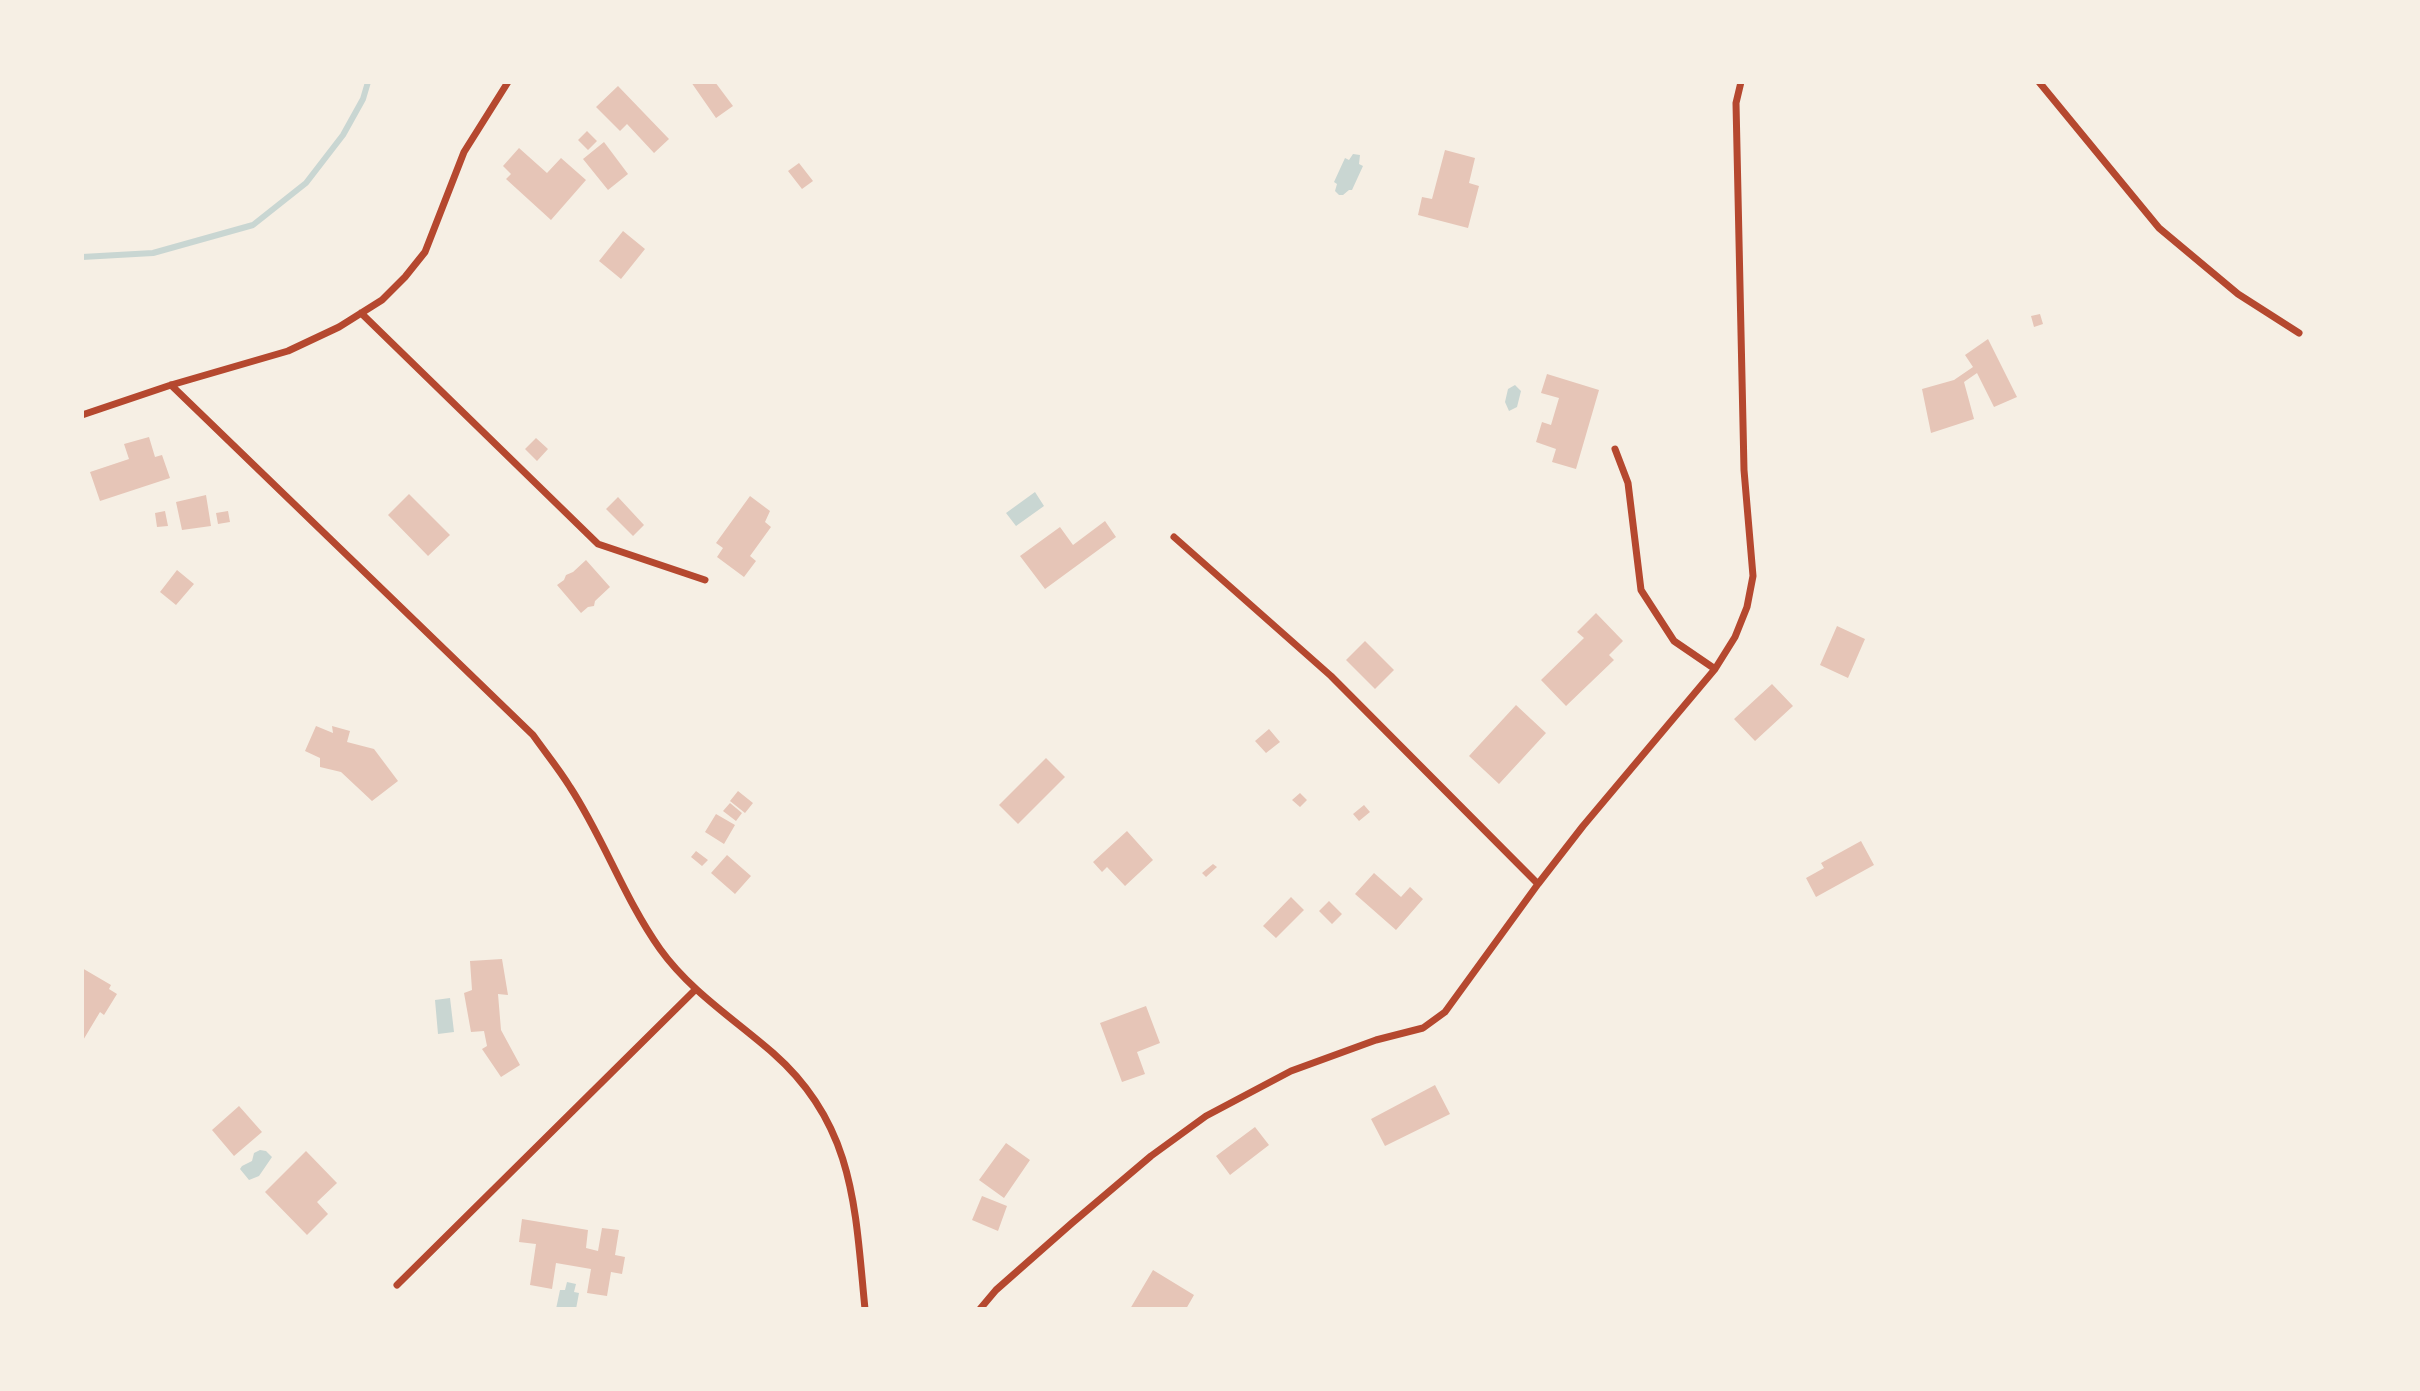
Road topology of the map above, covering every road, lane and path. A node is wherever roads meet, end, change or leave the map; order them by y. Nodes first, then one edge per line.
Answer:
1 (508, 82) edge
2 (1741, 82) edge
3 (2039, 82) edge
4 (361, 313) junction
5 (2299, 333) dead end
6 (171, 385) junction
7 (82, 415) edge
8 (1615, 449) dead end
9 (1174, 537) dead end
10 (705, 580) dead end
11 (1715, 669) junction
12 (1538, 884) junction
13 (696, 989) junction
14 (397, 1286) dead end
15 (865, 1309) edge
16 (980, 1309) edge

1 - 4 street
2 - 11 street
3 - 5 street
4 - 6 street
4 - 10 street
6 - 7 street
6 - 13 street
8 - 11 street
9 - 12 street
11 - 12 street
12 - 16 street
13 - 14 street
13 - 15 street

